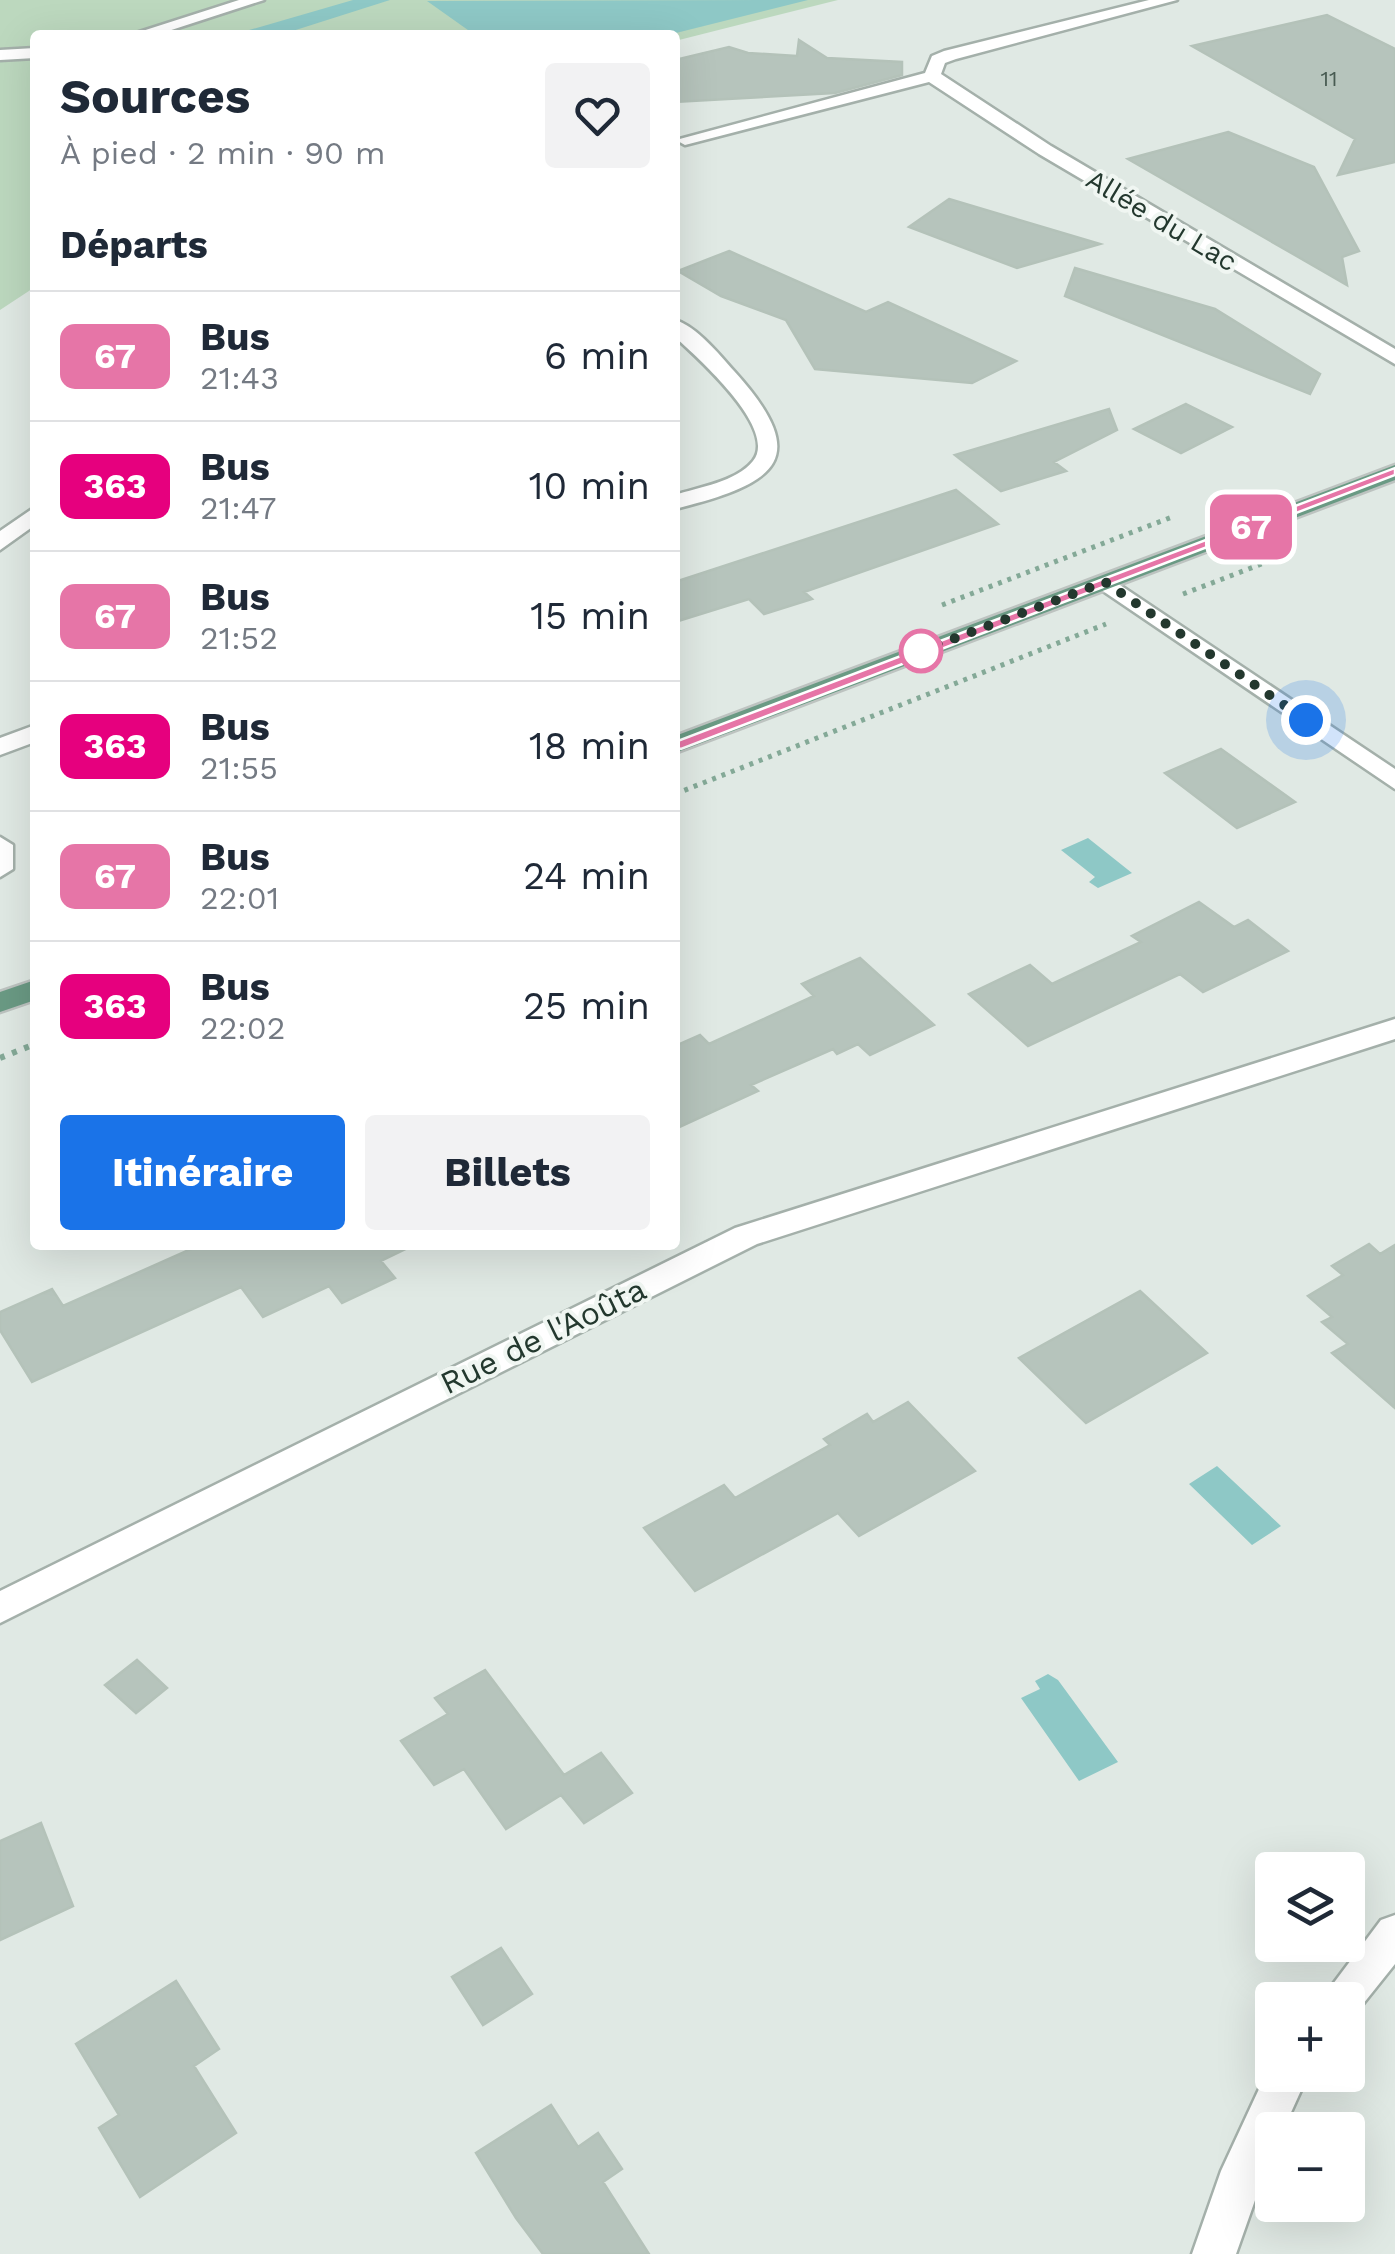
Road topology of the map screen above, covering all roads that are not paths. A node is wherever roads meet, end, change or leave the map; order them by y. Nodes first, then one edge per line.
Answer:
1 (256, 0) edge
2 (1168, 0) edge
3 (155, 30) edge
4 (30, 52) edge
5 (0, 55) edge
6 (932, 76) junction
7 (685, 140) dead end
8 (680, 330) edge
9 (1395, 358) edge
10 (1395, 472) edge
11 (680, 500) edge
12 (30, 518) edge
13 (0, 542) edge
14 (1105, 582) junction
15 (30, 735) edge
16 (680, 743) edge
17 (0, 746) edge
18 (1395, 781) edge
19 (0, 845) edge
20 (0, 869) edge
21 (30, 991) edge
22 (0, 1003) edge
23 (1395, 1029) edge
24 (0, 1608) edge
25 (1395, 1932) edge
26 (1356, 1982) edge
27 (1279, 2092) edge
28 (1214, 2254) edge

1 - 3 street
2 - 6 street
4 - 5 street
6 - 7 street
6 - 9 street, Allée du Lac
8 - 11 street
10 - 14 main road
12 - 13 street
14 - 16 main road
14 - 18 street
15 - 17 street
19 - 20 street
21 - 22 main road
23 - 24 street, Rue de l'Aoûta
25 - 26 street
27 - 28 street

